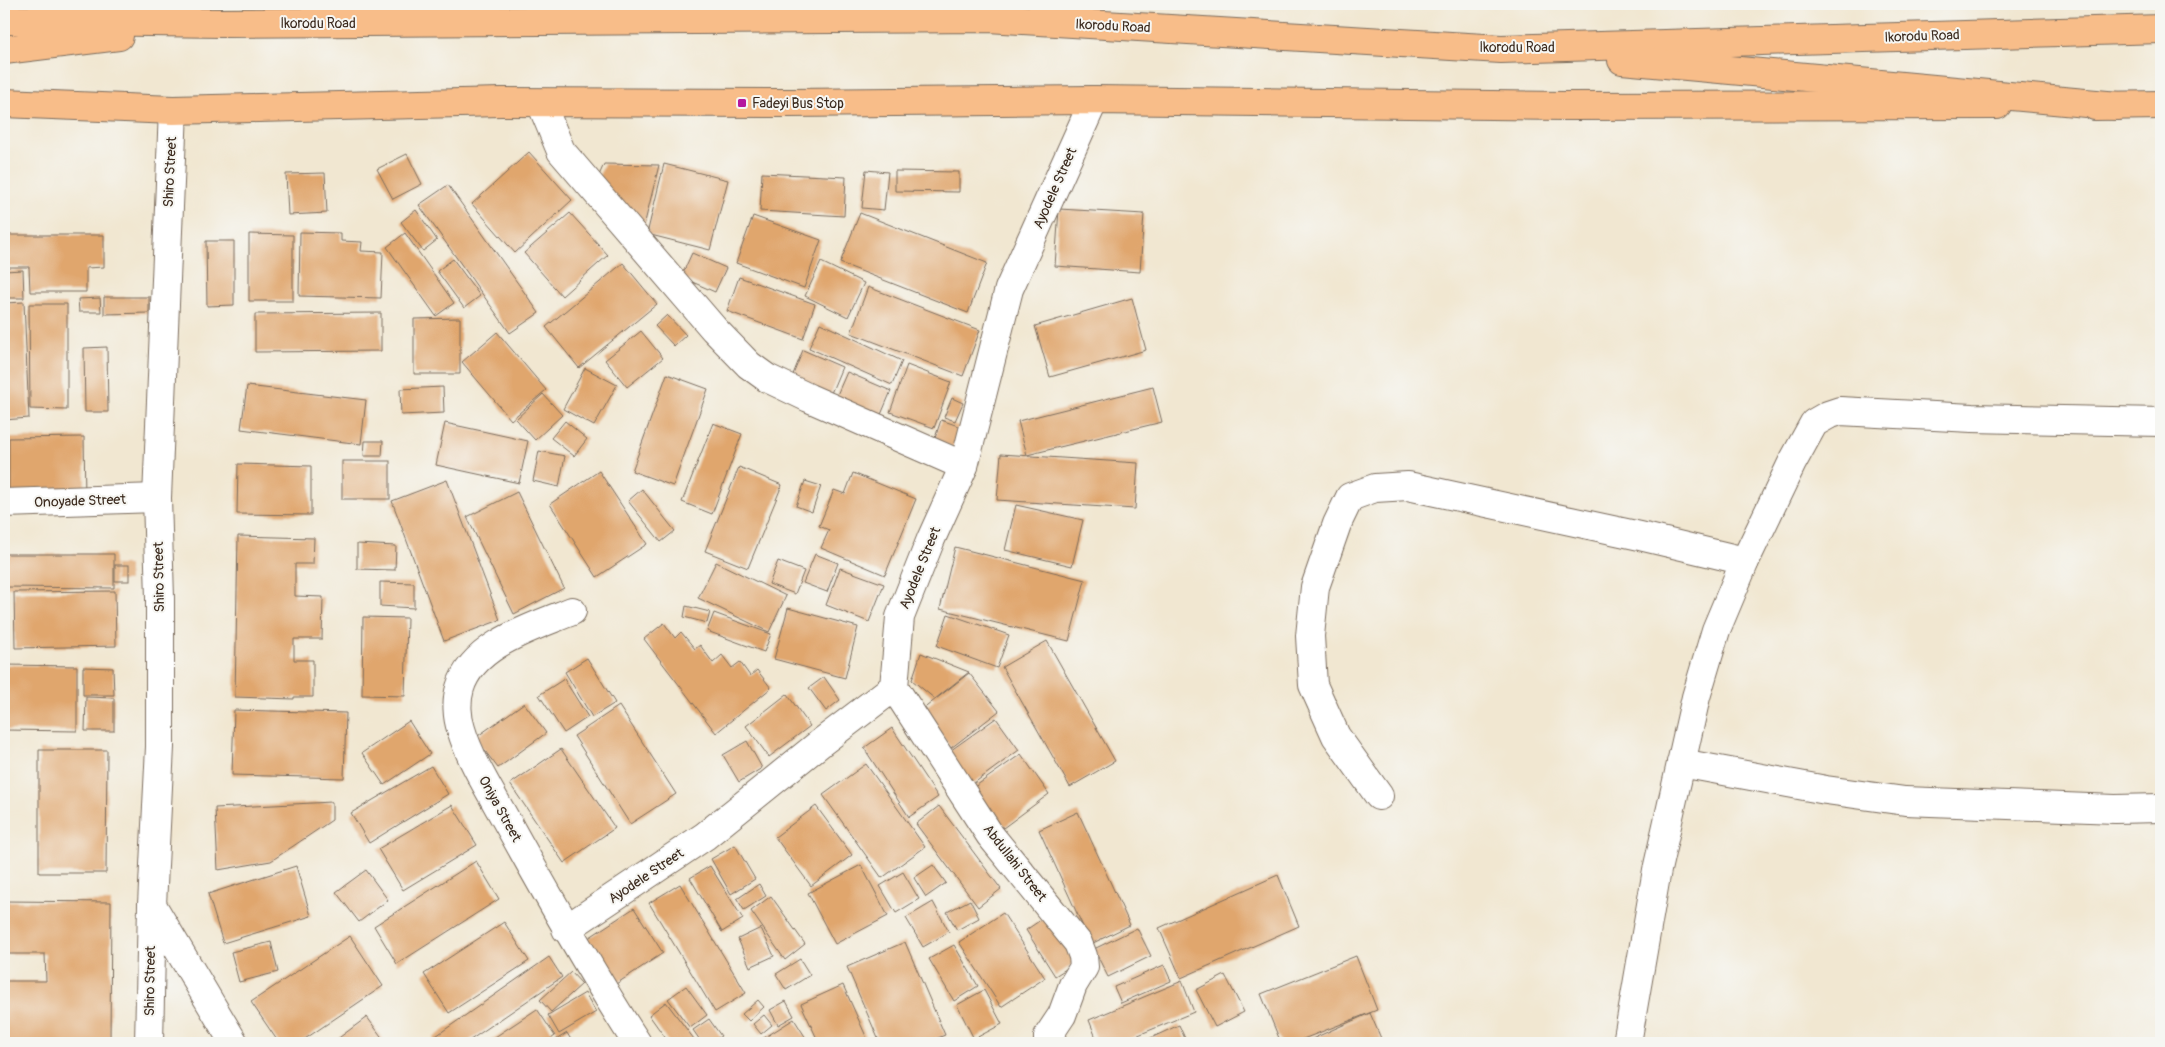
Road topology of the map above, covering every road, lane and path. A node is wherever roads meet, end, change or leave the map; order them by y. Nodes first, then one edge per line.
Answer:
1 (4, 20) edge
2 (222, 23) junction
3 (2161, 29) edge
4 (1501, 49) junction
5 (4, 50) edge
6 (1094, 100) junction
7 (4, 103) edge
8 (541, 103) junction
9 (2161, 105) edge
10 (2118, 106) junction
11 (173, 110) junction
12 (2161, 422) edge
13 (964, 466) junction
14 (157, 498) junction
15 (4, 503) edge
16 (1745, 561) junction
17 (572, 611) dead end
18 (894, 687) junction
19 (1681, 763) junction
20 (1379, 796) dead end
21 (2161, 808) edge
22 (152, 904) junction
23 (566, 929) junction
24 (149, 1043) edge
25 (234, 1043) edge
26 (636, 1043) edge
27 (1048, 1043) edge
28 (1627, 1043) edge

1 - 2 main road, Ikorodu Road
2 - 4 main road, Ikorodu Road
2 - 5 main road
3 - 4 main road, Ikorodu Road
4 - 10 main road
6 - 8 main road
6 - 10 main road
6 - 13 street, Ayodele Street
7 - 11 main road
8 - 11 main road
8 - 13 street
9 - 10 main road
11 - 14 street, Shiro Street
12 - 16 street
13 - 18 street, Ayodele Street
14 - 15 street, Onoyade Street
14 - 22 street, Shiro Street
16 - 19 street
16 - 20 street
17 - 23 street, Oniya Street
18 - 23 street, Ayodele Street
18 - 27 street, Abdullahi Street
19 - 21 street
19 - 28 street
22 - 24 street, Shiro Street
22 - 25 street
23 - 26 street, Oniya Street

